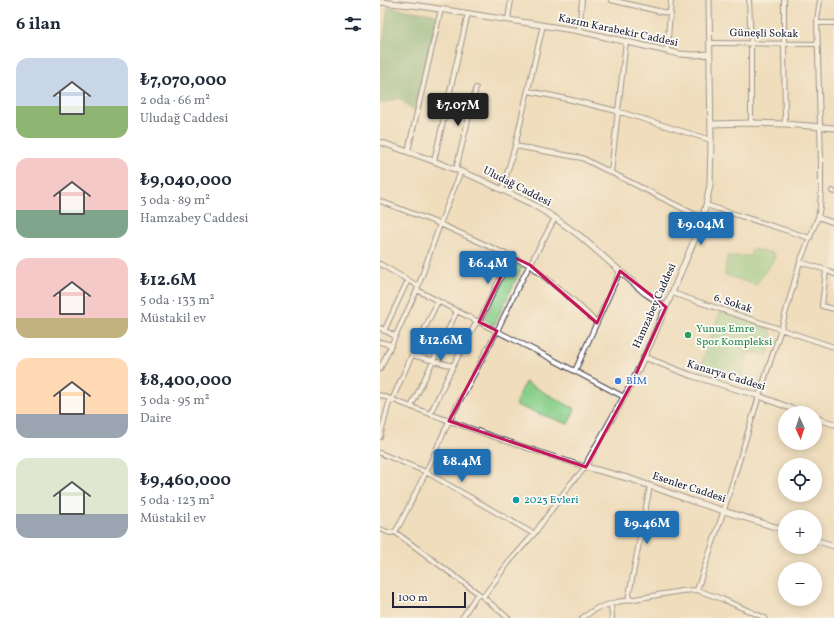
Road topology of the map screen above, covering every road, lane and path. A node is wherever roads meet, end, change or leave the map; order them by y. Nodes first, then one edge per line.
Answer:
1 (423, 0) edge
2 (511, 0) edge
3 (582, 0) edge
4 (611, 0) edge
5 (671, 0) edge
6 (709, 0) edge
7 (748, 0) edge
8 (784, 0) edge
9 (820, 0) edge
10 (619, 1) edge
11 (380, 2) edge
12 (420, 6) junction
13 (441, 9) junction
14 (468, 13) junction
15 (671, 14) junction
16 (508, 19) junction
17 (818, 23) junction
18 (834, 23) edge
19 (543, 25) junction
20 (579, 31) junction
21 (626, 42) junction
22 (710, 43) junction
23 (751, 43) junction
24 (784, 43) junction
25 (818, 44) junction
26 (667, 51) junction
27 (710, 54) junction
28 (476, 88) dead end
29 (528, 91) junction
30 (618, 110) junction
31 (751, 123) junction
32 (711, 124) junction
33 (785, 124) junction
34 (820, 128) junction
35 (834, 128) edge
36 (711, 140) junction
37 (380, 142) edge
38 (515, 146) junction
39 (408, 151) junction
40 (434, 161) junction
41 (458, 170) junction
42 (611, 172) junction
43 (502, 190) junction
44 (380, 201) edge
45 (706, 205) junction
46 (818, 217) junction
47 (555, 218) junction
48 (702, 218) junction
49 (834, 223) edge
50 (440, 224) junction
51 (810, 238) junction
52 (511, 256) junction
53 (800, 262) junction
54 (380, 264) edge
55 (530, 265) junction
56 (826, 270) junction
57 (620, 271) junction
58 (834, 274) edge
59 (408, 280) junction
60 (418, 288) junction
61 (672, 293) junction
62 (438, 301) junction
63 (666, 307) junction
64 (834, 309) edge
65 (457, 311) junction
66 (478, 321) junction
67 (597, 323) junction
68 (781, 329) junction
69 (382, 330) edge
70 (497, 331) junction
71 (395, 336) junction
72 (380, 342) edge
73 (392, 345) junction
74 (834, 347) edge
75 (412, 355) junction
76 (644, 357) junction
77 (433, 361) junction
78 (452, 366) junction
79 (380, 369) edge
80 (575, 371) junction
81 (380, 396) edge
82 (759, 396) junction
83 (624, 397) junction
84 (391, 400) junction
85 (785, 406) edge
86 (411, 407) junction
87 (430, 414) junction
88 (822, 420) edge
89 (449, 421) junction
90 (834, 424) edge
91 (380, 437) edge
92 (380, 453) edge
93 (586, 467) junction
94 (426, 472) junction
95 (650, 486) junction
96 (724, 510) junction
97 (778, 528) edge
98 (380, 529) edge
99 (395, 532) junction
100 (534, 534) junction
101 (822, 542) edge
102 (834, 546) edge
103 (697, 590) junction
104 (478, 593) junction
105 (483, 596) junction
106 (628, 600) junction
107 (611, 604) junction
108 (758, 617) edge
109 (462, 618) edge
110 (508, 618) edge
111 (582, 618) edge
112 (612, 618) edge
113 (765, 618) edge

1 - 12 street
2 - 16 street
3 - 20 street
4 - 10 street
5 - 15 street
6 - 22 street, Hamzabey Caddesi
7 - 23 street
8 - 24 street
9 - 17 street
10 - 15 street
11 - 12 street, Kazım Karabekir Caddesi
12 - 13 street, Kazım Karabekir Caddesi
13 - 14 street, Kazım Karabekir Caddesi
13 - 39 street
14 - 16 street, Kazım Karabekir Caddesi
14 - 40 street
15 - 26 street
16 - 19 street, Kazım Karabekir Caddesi
17 - 18 street
17 - 25 street
19 - 20 street, Kazım Karabekir Caddesi
19 - 29 street
20 - 21 street, Kazım Karabekir Caddesi
21 - 26 street, Kazım Karabekir Caddesi
21 - 30 street
22 - 23 street, Güneşli Sokak
22 - 27 street, Hamzabey Caddesi
23 - 24 street, Güneşli Sokak
23 - 31 street
24 - 25 street, Güneşli Sokak
24 - 33 street
25 - 34 street
26 - 27 street, Kazım Karabekir Caddesi
27 - 32 street, Hamzabey Caddesi
28 - 41 street
29 - 30 street
29 - 38 street
30 - 36 street
30 - 42 street
31 - 32 street
31 - 33 street
32 - 36 street, Hamzabey Caddesi
33 - 34 street
34 - 35 street
34 - 46 street
36 - 45 street, Hamzabey Caddesi
37 - 39 street, Uludağ Caddesi
38 - 42 street
38 - 43 street
39 - 40 street, Uludağ Caddesi
40 - 41 street, Uludağ Caddesi
41 - 43 street, Uludağ Caddesi
41 - 50 street
42 - 48 street
43 - 47 street, Uludağ Caddesi
44 - 50 street
45 - 48 street, Hamzabey Caddesi
45 - 51 street
46 - 49 street
46 - 51 street
47 - 55 street
47 - 57 street, Uludağ Caddesi
48 - 61 street, Hamzabey Caddesi
50 - 52 street
50 - 60 street
51 - 53 street
52 - 55 street
52 - 66 street
53 - 56 street
53 - 68 street
54 - 59 street
55 - 67 street
55 - 70 street
56 - 58 street
56 - 64 street
57 - 63 street, Uludağ Caddesi
57 - 67 street
59 - 60 street
59 - 69 street
60 - 62 street
60 - 71 street
61 - 63 street, Hamzabey Caddesi
61 - 68 street, 6. Sokak
62 - 65 street
62 - 75 street
63 - 76 street, Hamzabey Caddesi
65 - 66 street
65 - 77 street
66 - 70 street
66 - 78 street
67 - 80 street
68 - 74 street, 6. Sokak
68 - 82 street
69 - 71 street
70 - 80 street
70 - 89 street
71 - 73 street
72 - 73 street
73 - 79 street
75 - 77 street
75 - 84 street
76 - 82 street, Kanarya Caddesi
76 - 83 street, Hamzabey Caddesi
77 - 78 street
77 - 86 street
78 - 87 street
80 - 83 street
81 - 84 street
82 - 85 street, Kanarya Caddesi
82 - 96 street
83 - 93 street, Hamzabey Caddesi
84 - 86 street
84 - 91 street
86 - 87 street
87 - 89 street
88 - 90 street
89 - 93 street
89 - 94 street
92 - 94 street
93 - 95 street, Esenler Caddesi
93 - 100 street
94 - 99 street
94 - 100 street
95 - 96 street, Esenler Caddesi
95 - 106 street
96 - 97 street, Esenler Caddesi
96 - 103 street
98 - 99 street
99 - 104 street
100 - 105 street
101 - 102 street
103 - 106 street
103 - 108 street
104 - 105 street
104 - 109 street
105 - 110 street
106 - 107 street
107 - 111 street
107 - 112 street
108 - 113 street

